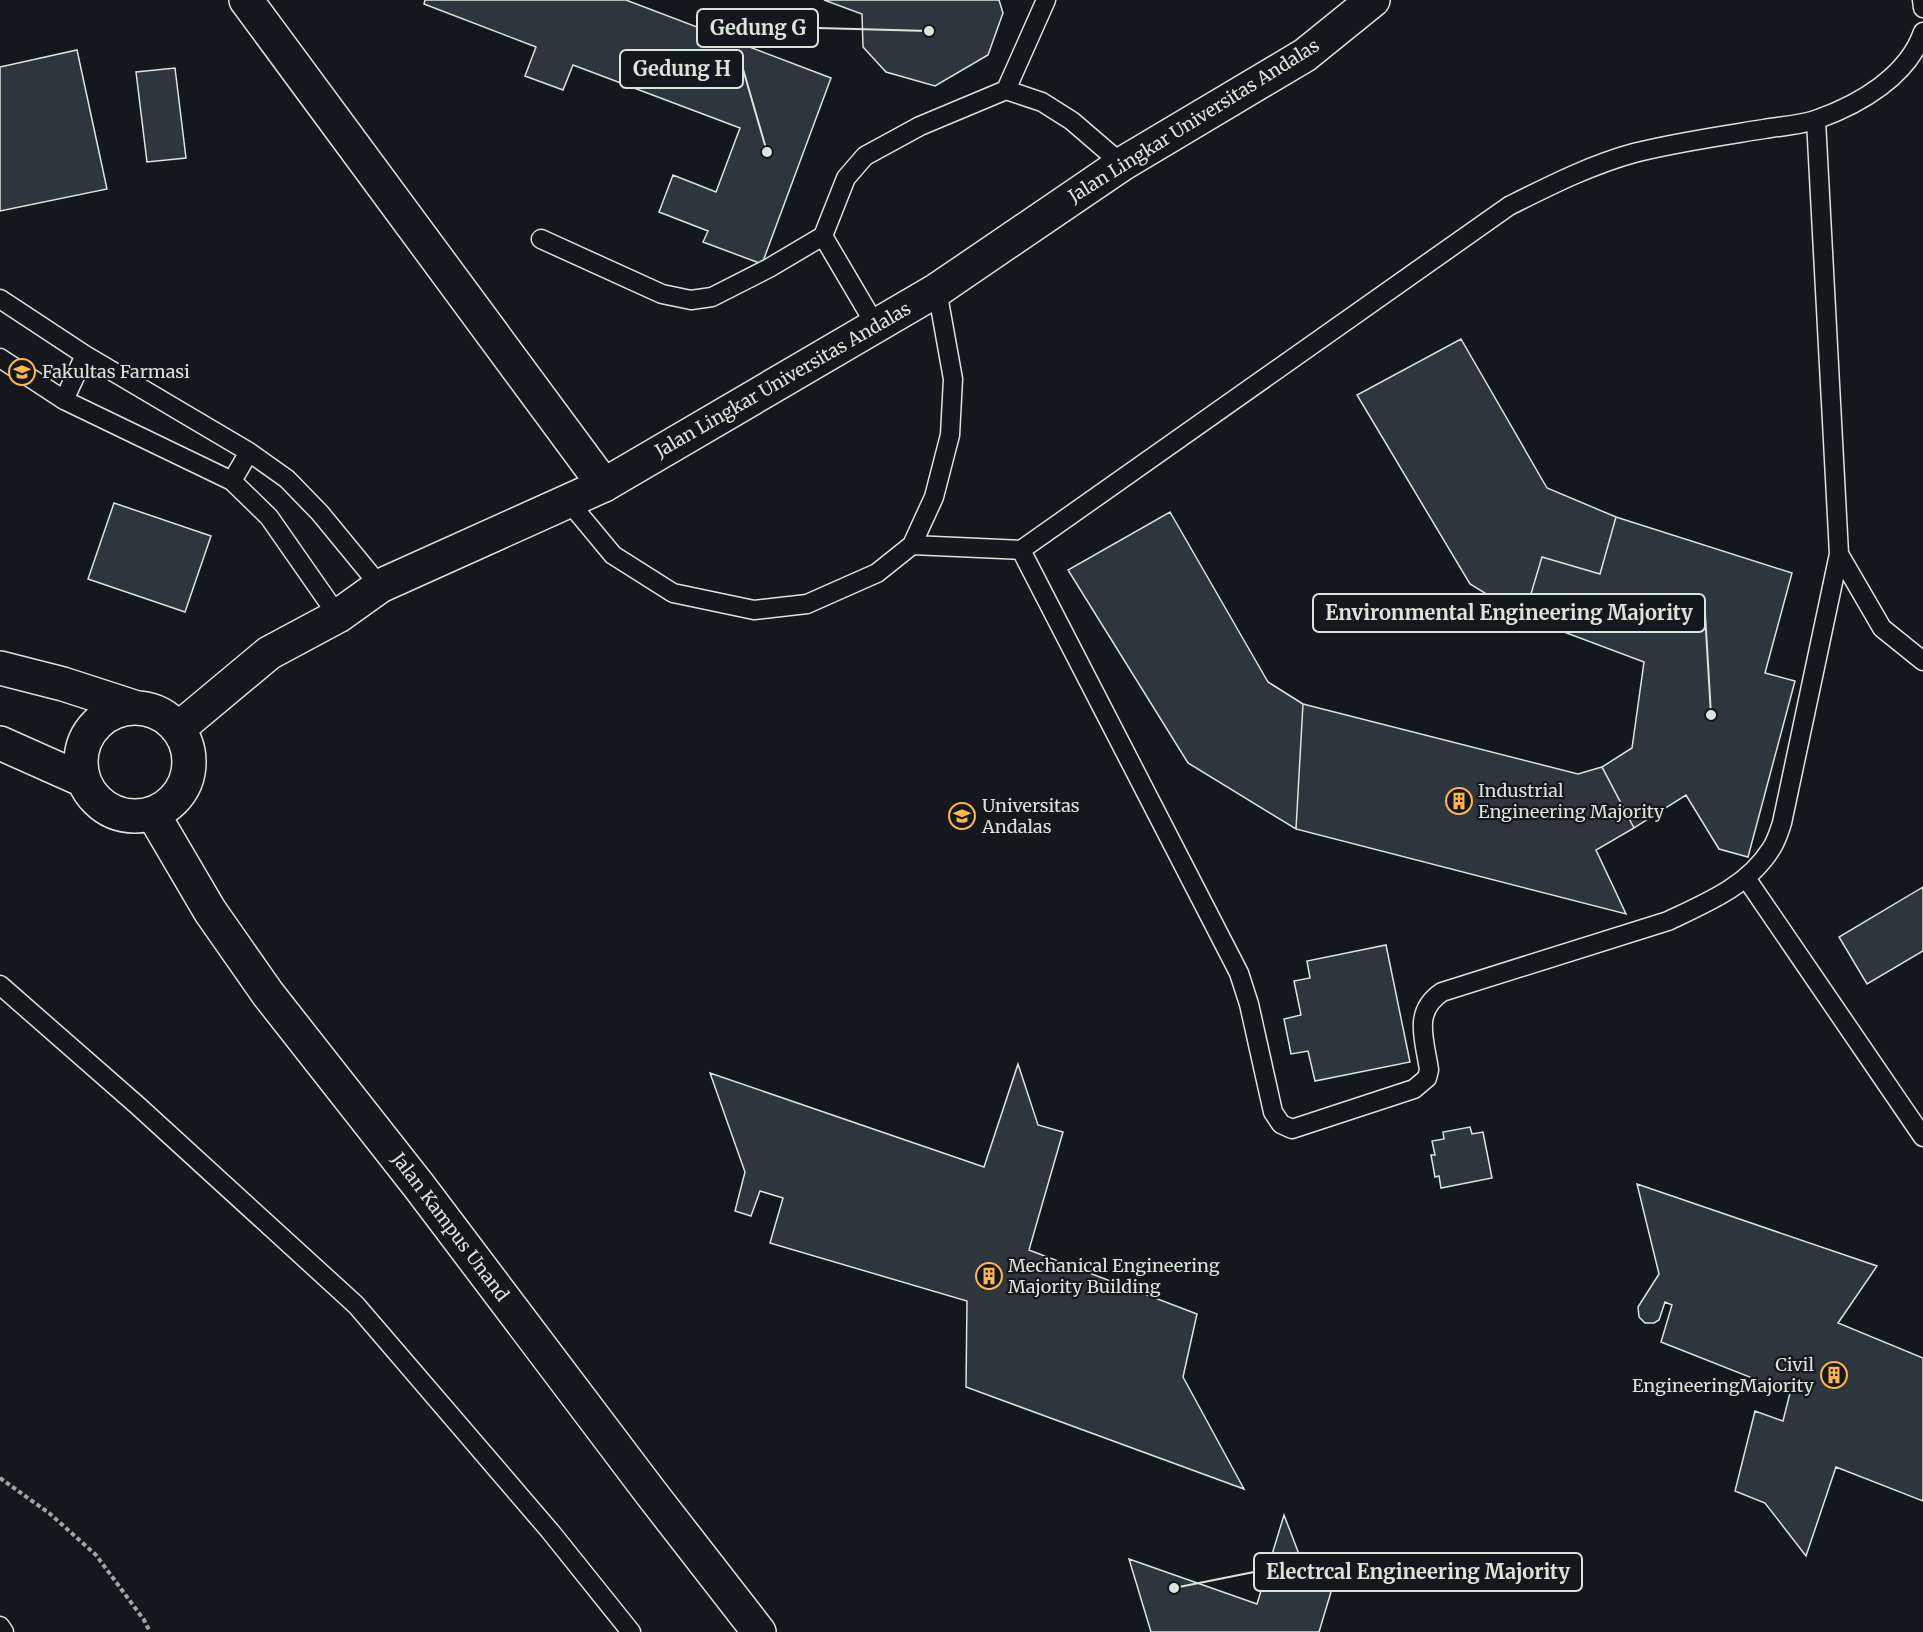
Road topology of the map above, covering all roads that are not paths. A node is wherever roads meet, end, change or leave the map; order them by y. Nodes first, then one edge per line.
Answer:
1 (246, 0) edge
2 (1046, 0) edge
3 (1373, 0) edge
4 (1922, 0) edge
5 (1923, 8) edge
6 (1923, 32) edge
7 (1006, 90) junction
8 (1816, 120) junction
9 (1122, 164) junction
10 (823, 236) junction
11 (541, 239) dead end
12 (937, 290) junction
13 (0, 298) edge
14 (876, 326) junction
15 (85, 355) junction
16 (0, 358) edge
17 (64, 400) junction
18 (249, 452) junction
19 (232, 481) junction
20 (604, 485) junction
21 (568, 502) junction
22 (912, 545) junction
23 (1021, 550) junction
24 (1839, 554) junction
25 (380, 586) junction
26 (339, 616) junction
27 (1923, 661) edge
28 (0, 668) edge
29 (134, 707) junction
30 (178, 729) junction
31 (0, 743) edge
32 (83, 780) junction
33 (153, 814) junction
34 (1746, 878) junction
35 (0, 985) edge
36 (1923, 1137) edge
37 (0, 1626) edge
38 (4, 1632) edge
39 (632, 1632) edge
40 (759, 1632) edge

1 - 20 street
2 - 7 lane
3 - 9 street, Jalan Lingkar Universitas Andalas
4 - 5 lane
6 - 8 lane
7 - 9 lane
7 - 10 lane
8 - 23 lane
8 - 24 lane
9 - 12 street, Jalan Lingkar Universitas Andalas
10 - 11 lane
10 - 14 lane
12 - 14 street, Jalan Lingkar Universitas Andalas
12 - 22 lane
13 - 15 lane
14 - 20 street, Jalan Lingkar Universitas Andalas
15 - 17 lane
15 - 18 lane
16 - 17 lane
17 - 19 lane
18 - 19 lane
18 - 25 lane
19 - 26 lane
20 - 21 street, Jalan Lingkar Universitas Andalas
21 - 22 lane
21 - 25 street, Jalan Lingkar Universitas Andalas
22 - 23 lane
23 - 34 lane
24 - 27 lane
24 - 34 lane
25 - 26 street, Jalan Lingkar Universitas Andalas
26 - 30 street, Jalan Lingkar Universitas Andalas
28 - 29 street
29 - 30 street
29 - 32 street
30 - 33 street
31 - 32 street
32 - 33 street
33 - 40 street, Jalan Kampus Unand
34 - 36 lane
35 - 39 lane
37 - 38 lane

